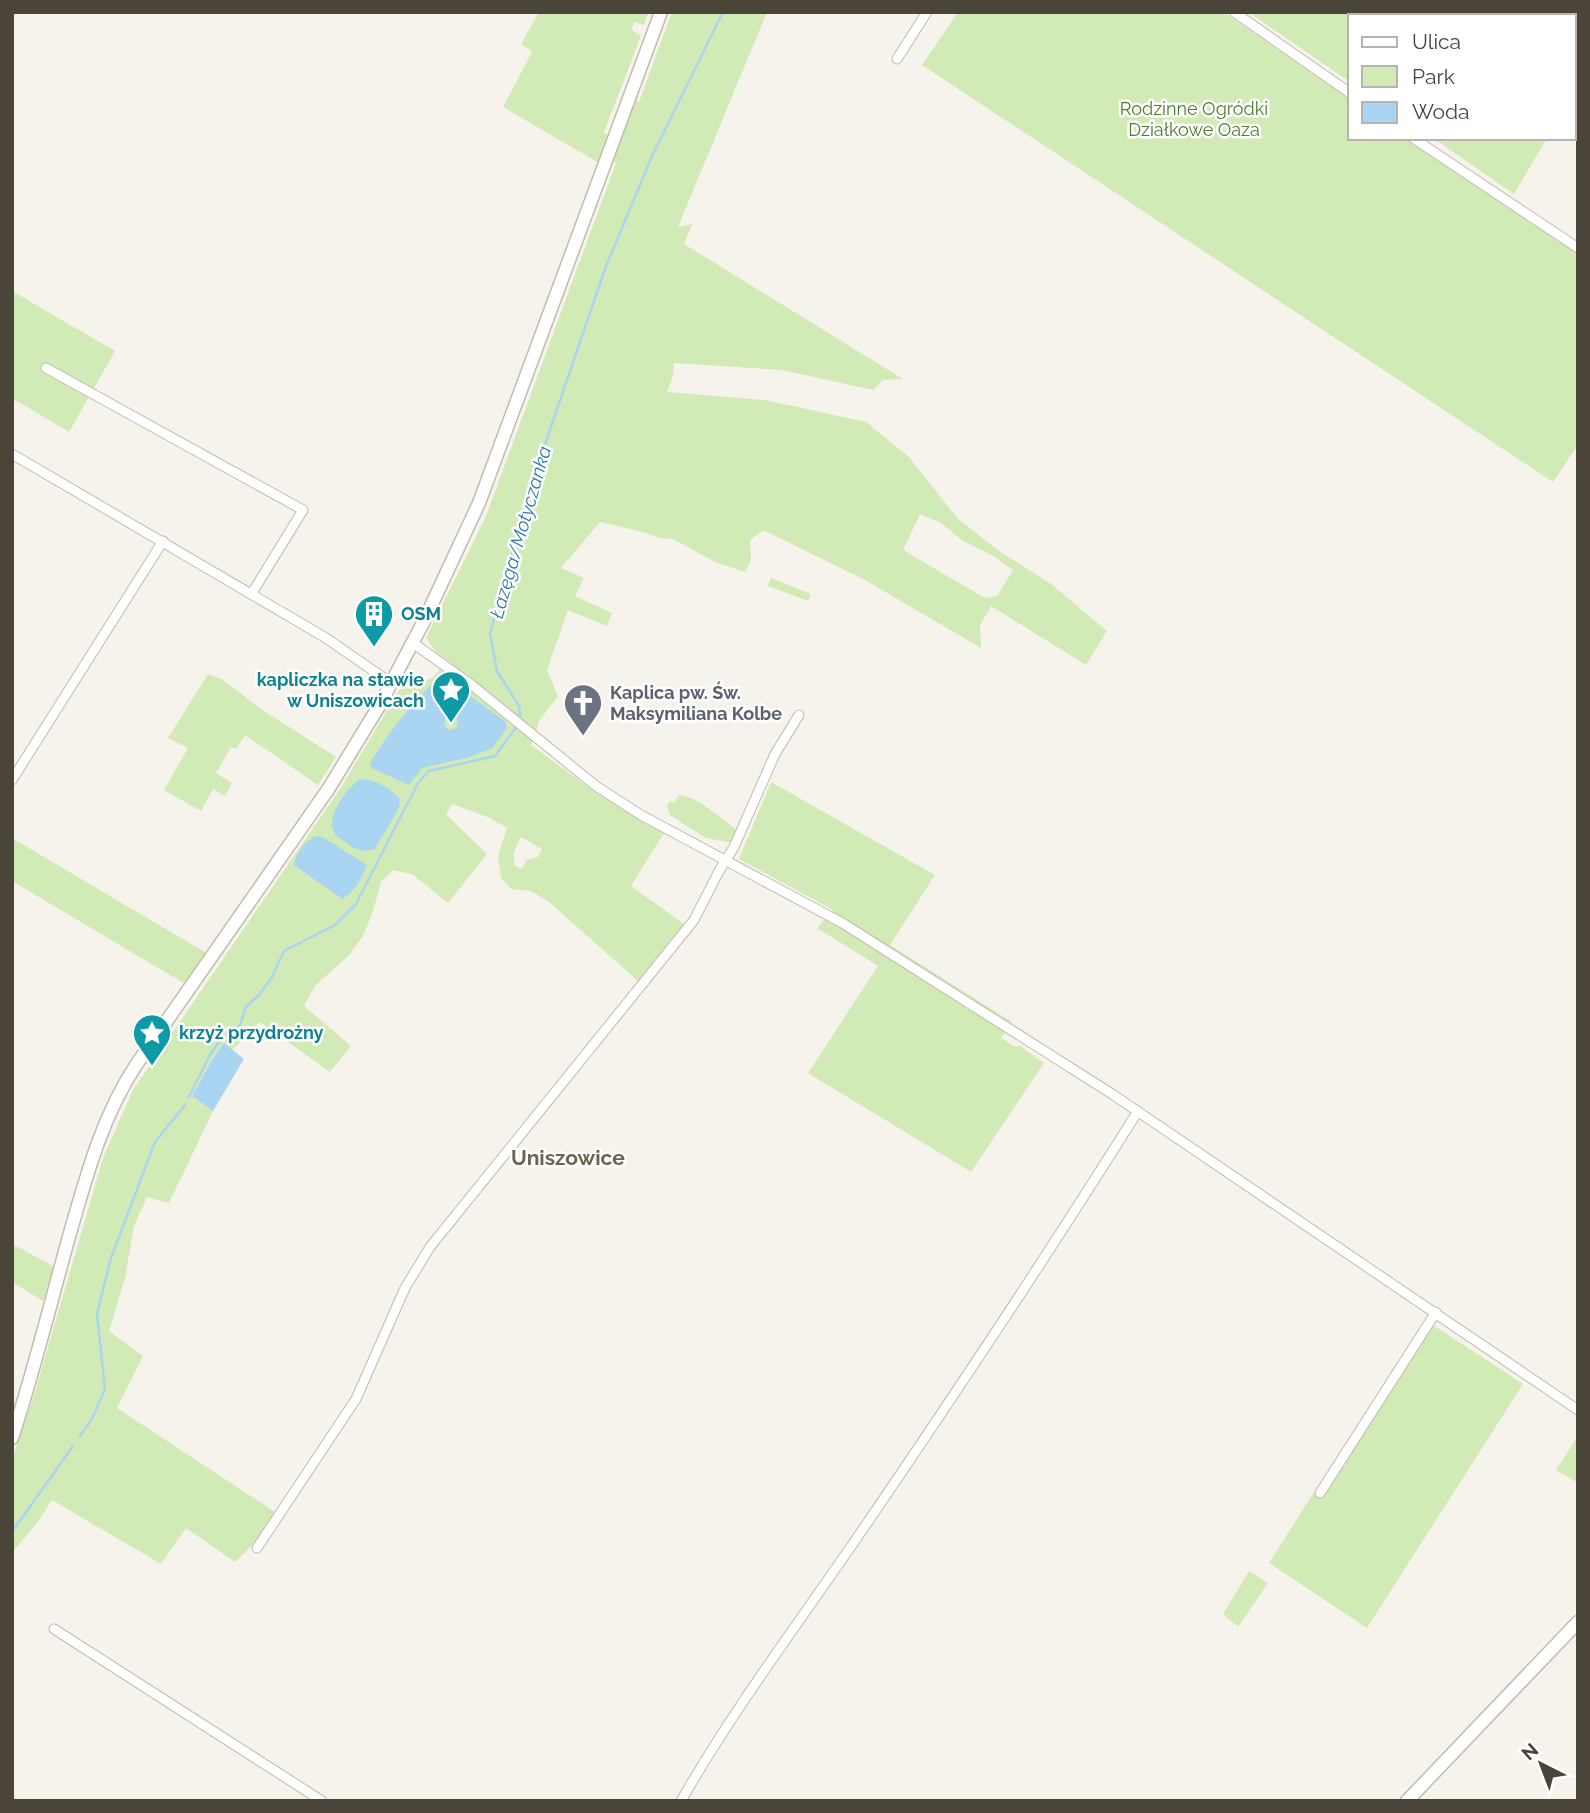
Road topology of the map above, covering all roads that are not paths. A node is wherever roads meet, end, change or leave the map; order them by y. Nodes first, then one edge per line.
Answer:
1 (661, 12) edge
2 (927, 12) edge
3 (1234, 12) edge
4 (897, 59) dead end
5 (1348, 92) edge
6 (1416, 140) edge
7 (1578, 248) edge
8 (46, 368) dead end
9 (12, 454) edge
10 (163, 541) junction
11 (252, 593) junction
12 (413, 643) junction
13 (391, 683) junction
14 (799, 715) dead end
15 (12, 780) edge
16 (725, 860) junction
17 (1138, 1111) junction
18 (1436, 1312) junction
19 (1578, 1410) edge
20 (12, 1438) edge
21 (1320, 1493) dead end
22 (257, 1548) dead end
23 (1578, 1622) edge
24 (54, 1629) dead end
25 (322, 1801) edge
26 (681, 1801) edge
27 (1407, 1801) edge

1 - 12 street
2 - 4 street
3 - 5 street
6 - 7 street
8 - 11 street
9 - 10 street
10 - 11 street
10 - 15 street
11 - 13 street
12 - 13 street
12 - 16 street
13 - 20 street
14 - 16 street
16 - 17 street
16 - 22 street
17 - 18 street
17 - 26 street
18 - 19 street
18 - 21 street
23 - 27 street
24 - 25 street

